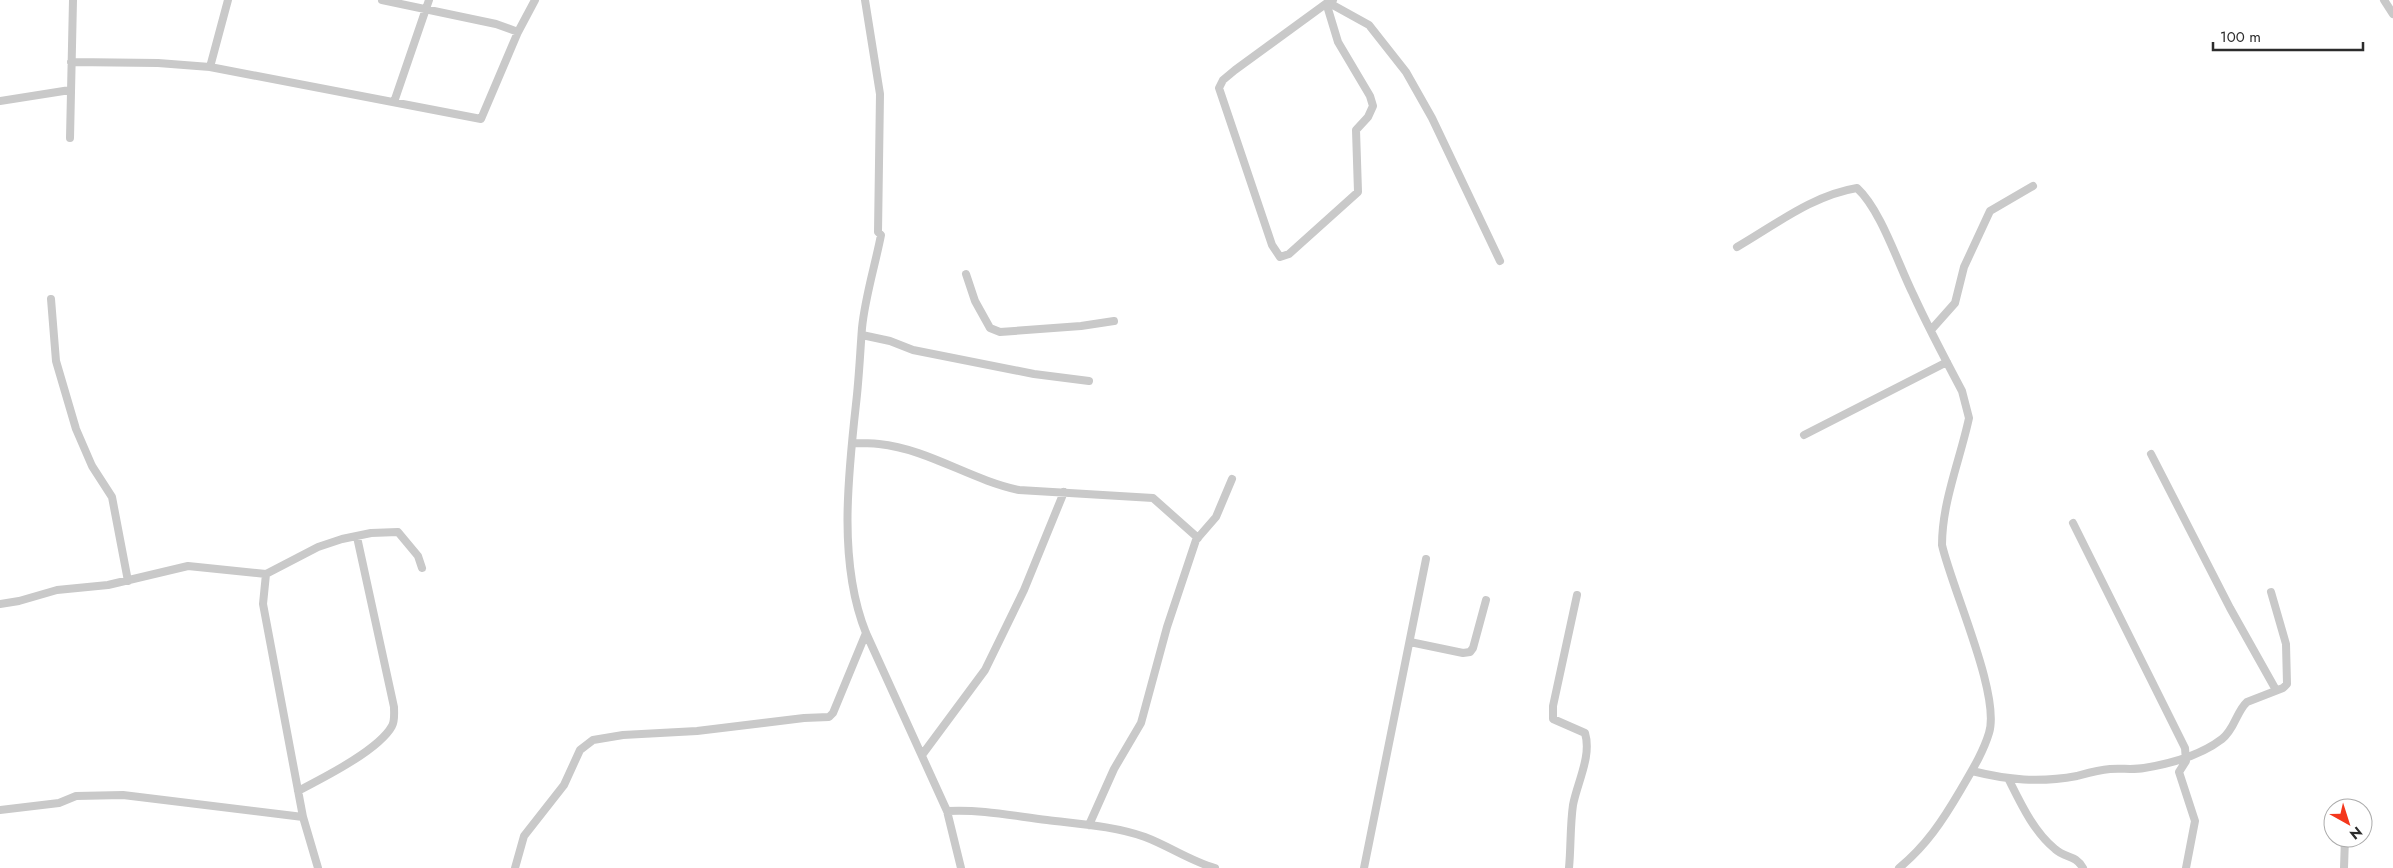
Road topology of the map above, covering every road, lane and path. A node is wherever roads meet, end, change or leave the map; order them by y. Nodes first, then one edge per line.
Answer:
1 (73, 0) edge
2 (228, 0) edge
3 (382, 0) edge
4 (429, 0) edge
5 (535, 0) edge
6 (865, 0) edge
7 (2384, 0) edge
8 (1332, 1) edge
9 (426, 9) junction
10 (2393, 14) edge
11 (518, 32) junction
12 (71, 62) junction
13 (210, 67) junction
14 (70, 90) junction
15 (0, 101) edge
16 (394, 102) junction
17 (70, 138) dead end
18 (2033, 186) dead end
19 (1737, 247) dead end
20 (1500, 261) dead end
21 (966, 274) dead end
22 (51, 299) dead end
23 (1114, 321) dead end
24 (1931, 330) junction
25 (862, 335) junction
26 (1947, 362) junction
27 (1089, 381) dead end
28 (1804, 435) dead end
29 (852, 443) junction
30 (2151, 454) dead end
31 (1232, 479) dead end
32 (1064, 492) junction
33 (2073, 523) dead end
34 (357, 537) junction
35 (1198, 538) junction
36 (1426, 559) dead end
37 (422, 568) dead end
38 (266, 574) junction
39 (128, 582) junction
40 (2271, 592) dead end
41 (1576, 595) dead end
42 (1486, 600) dead end
43 (0, 604) edge
44 (866, 633) junction
45 (1410, 642) junction
46 (2276, 690) junction
47 (922, 755) junction
48 (2187, 756) junction
49 (1972, 771) junction
50 (2009, 780) junction
51 (298, 791) junction
52 (0, 810) edge
53 (948, 811) junction
54 (303, 816) junction
55 (1089, 825) junction
56 (2345, 848) edge
57 (318, 868) edge
58 (515, 868) edge
59 (961, 868) edge
60 (1215, 868) edge
61 (1364, 868) edge
62 (1569, 868) edge
63 (1899, 868) edge
64 (2083, 868) edge
65 (2186, 868) edge
66 (2344, 868) edge

1 - 12 street
2 - 13 street
3 - 9 street
4 - 9 street
5 - 11 street
6 - 25 street
7 - 10 street
8 - 8 street
8 - 20 street
9 - 11 street
9 - 16 street
11 - 16 street
12 - 13 street
12 - 14 street
13 - 16 street
14 - 15 street
14 - 17 street
18 - 24 street
19 - 24 street
21 - 23 street
22 - 39 street
24 - 26 street
25 - 27 street
25 - 29 street
26 - 28 street
26 - 49 street
29 - 32 street
29 - 44 street
30 - 46 street
31 - 35 street
32 - 35 street
32 - 47 street
33 - 48 street
34 - 37 street
34 - 38 street
34 - 51 street
35 - 55 street
36 - 45 street
38 - 39 street
38 - 51 street
39 - 43 street
40 - 46 street
41 - 62 street
42 - 45 street
44 - 47 street
44 - 58 street
45 - 61 street
46 - 48 street
47 - 53 street
48 - 50 street
48 - 65 street
49 - 50 street
49 - 63 street
50 - 64 street
51 - 54 street
52 - 54 street
53 - 55 street
53 - 59 street
54 - 57 street
55 - 60 street
56 - 66 street

